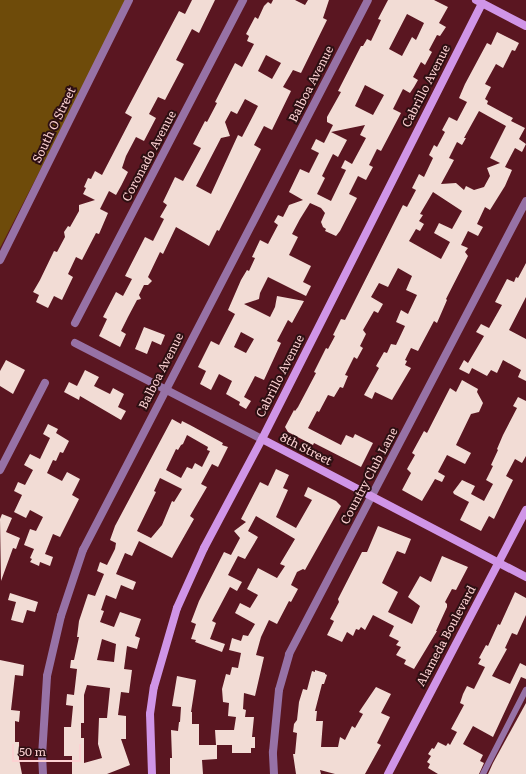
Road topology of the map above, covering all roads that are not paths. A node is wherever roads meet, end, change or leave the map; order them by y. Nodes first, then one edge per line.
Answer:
1 (129, 0) edge
2 (243, 0) edge
3 (368, 0) edge
4 (479, 1) edge
5 (526, 26) edge
6 (526, 201) edge
7 (0, 260) edge
8 (75, 323) dead end
9 (75, 343) dead end
10 (45, 382) dead end
11 (165, 391) junction
12 (262, 439) junction
13 (0, 470) edge
14 (372, 496) junction
15 (526, 510) edge
16 (499, 562) junction
17 (526, 577) edge
18 (526, 690) edge
19 (43, 774) edge
20 (152, 774) edge
21 (274, 774) edge
22 (388, 774) edge
23 (483, 774) edge

1 - 7 street, South O Street
2 - 8 street, Coronado Avenue
3 - 11 street, Balboa Avenue
4 - 5 street
4 - 12 street, Cabrillo Avenue
6 - 14 street, Country Club Lane
9 - 11 street, 8th Street
10 - 13 street
11 - 12 street, 8th Street
11 - 19 street, Balboa Avenue
12 - 14 street, 8th Street
12 - 20 street, Cabrillo Avenue
14 - 16 street, 8th Street
14 - 21 street, Country Club Lane
15 - 16 street, Alameda Boulevard
16 - 17 street, 8th Street
16 - 22 street, Alameda Boulevard
18 - 23 lane

